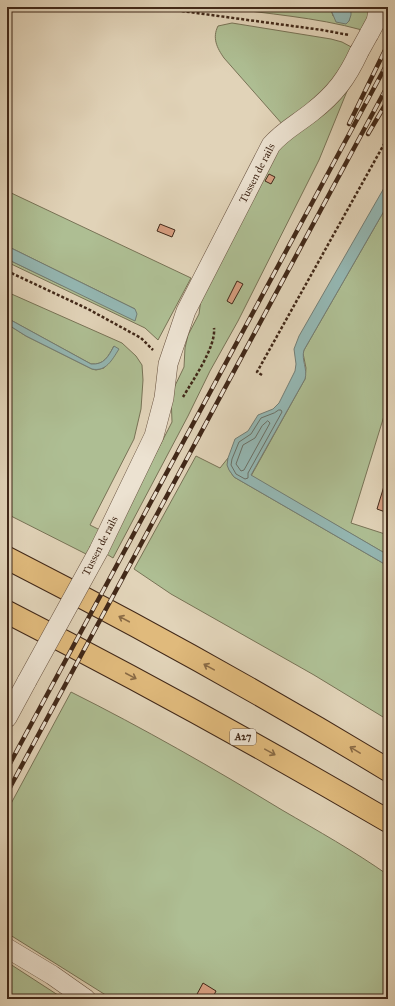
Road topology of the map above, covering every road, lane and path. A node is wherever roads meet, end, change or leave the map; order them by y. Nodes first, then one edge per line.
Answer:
1 (152, 7) edge
2 (379, 7) edge
3 (360, 41) junction
4 (388, 137) edge
5 (7, 271) edge
6 (214, 328) dead end
7 (168, 364) junction
8 (262, 375) dead end
9 (187, 391) dead end
10 (7, 558) edge
11 (7, 612) edge
12 (7, 718) edge
13 (388, 770) edge
14 (388, 821) edge
15 (7, 948) edge
16 (86, 999) edge

1 - 3 path
2 - 3 street, Tussen de rails
3 - 7 street, Tussen de rails
4 - 8 path
5 - 7 path
6 - 9 path
7 - 12 street, Tussen de rails, bridge
13 -> 10 highway
11 -> 14 highway, A27
15 - 16 street

